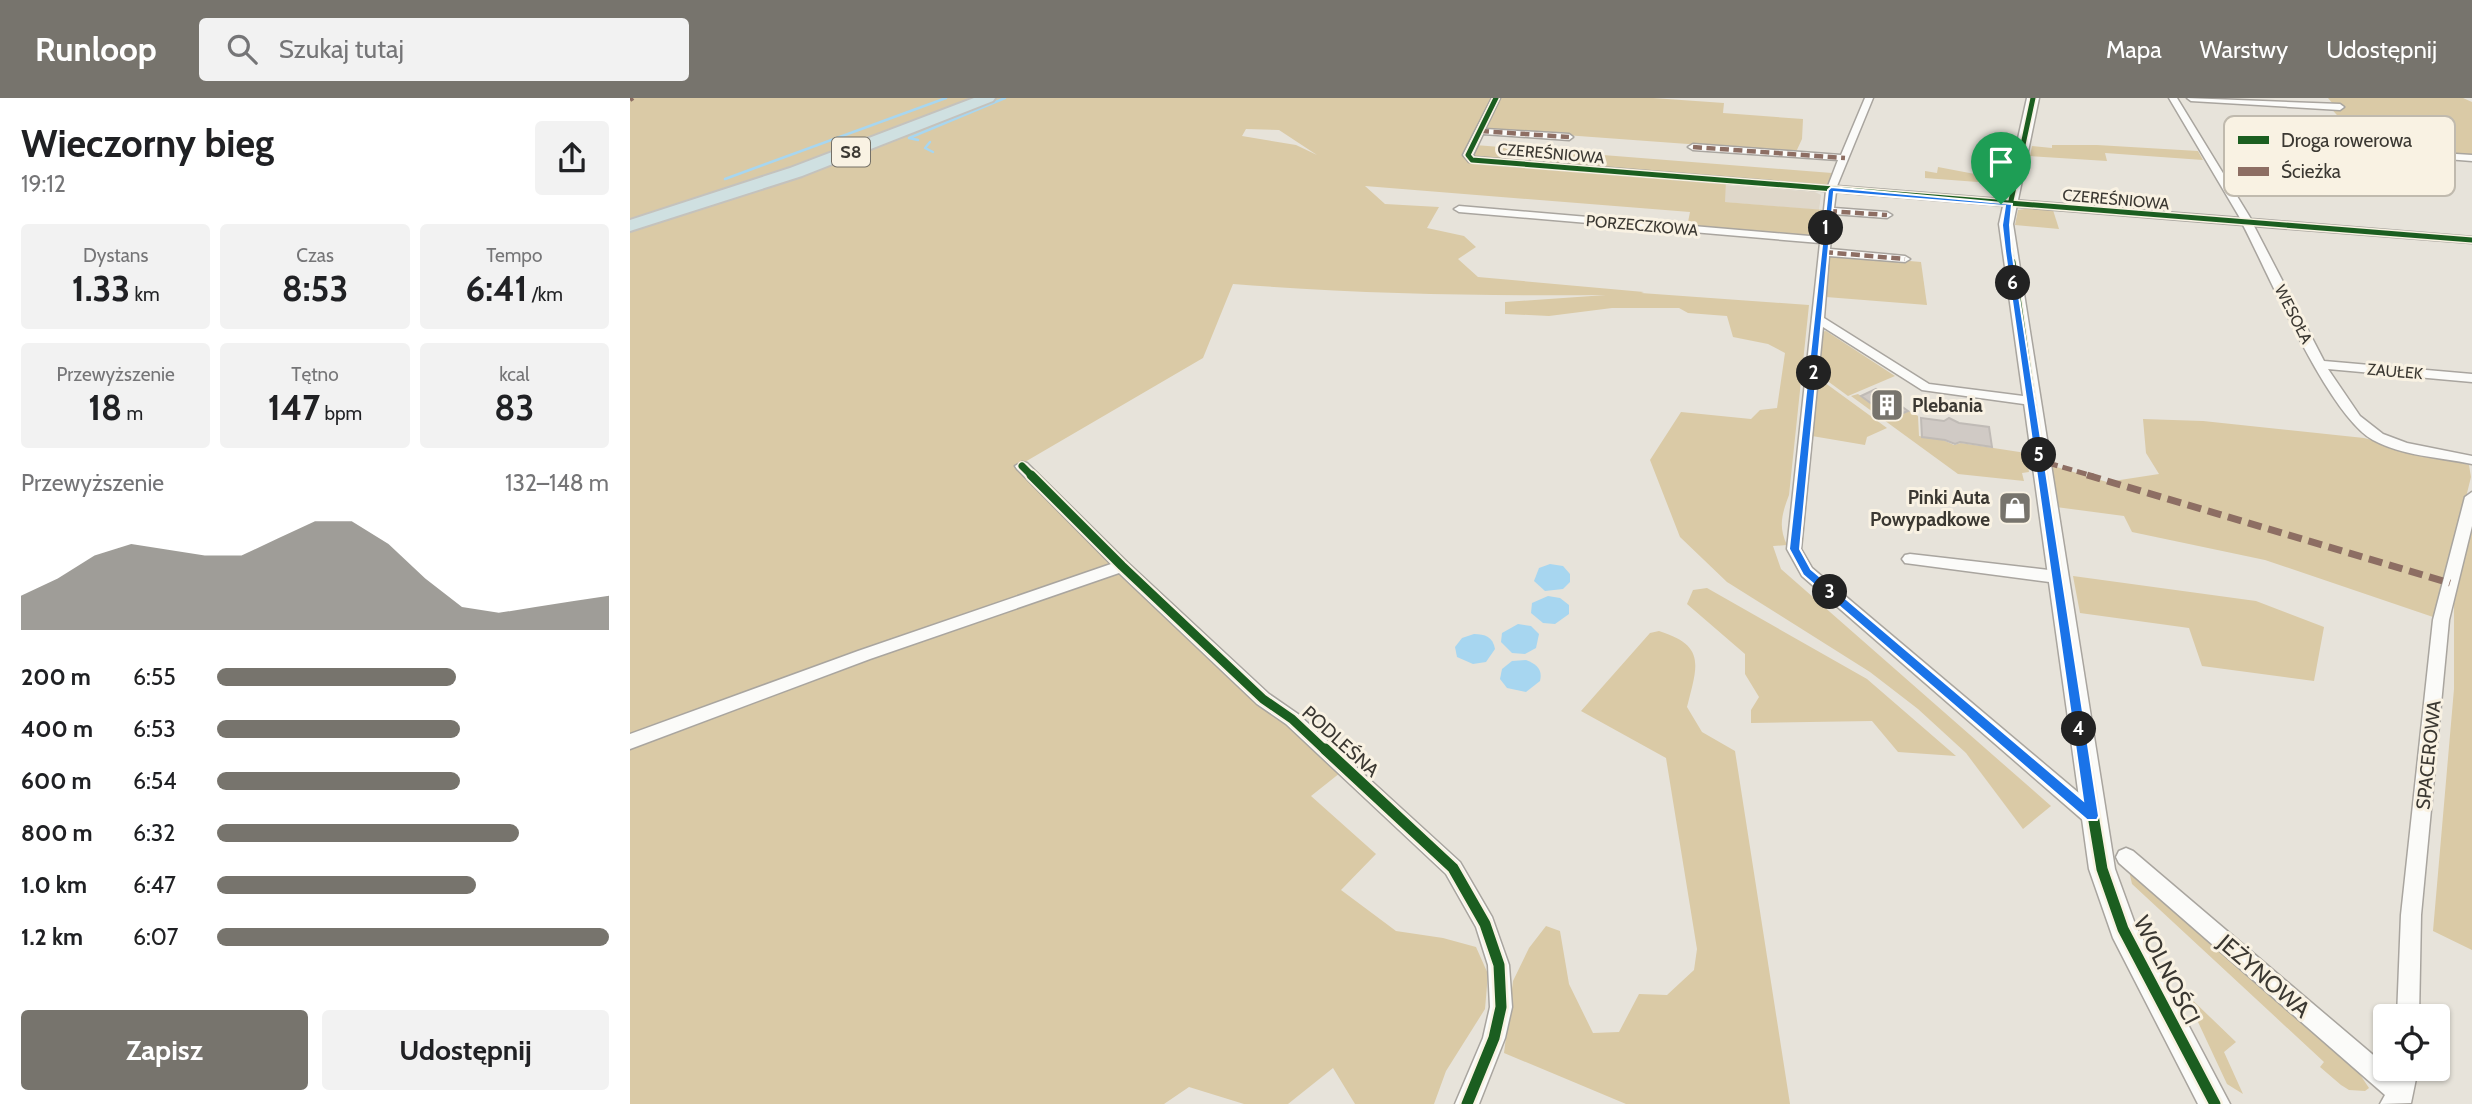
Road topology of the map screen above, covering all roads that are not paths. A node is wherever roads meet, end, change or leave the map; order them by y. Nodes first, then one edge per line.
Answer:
1 (963, 98) edge
2 (988, 98) edge
3 (1496, 98) edge
4 (1869, 98) edge
5 (2033, 98) edge
6 (2173, 98) edge
7 (2191, 98) edge
8 (2340, 107) dead end
9 (1480, 131) junction
10 (1569, 137) dead end
11 (1693, 147) dead end
12 (1720, 149) junction
13 (1776, 153) junction
14 (1833, 157) junction
15 (1845, 158) junction
16 (1718, 160) dead end
17 (1775, 165) dead end
18 (1830, 169) dead end
19 (2224, 182) edge
20 (1831, 190) junction
21 (2232, 196) edge
22 (2009, 204) junction
23 (1460, 209) dead end
24 (1828, 211) junction
25 (1887, 215) dead end
26 (630, 216) edge
27 (2248, 222) junction
28 (630, 226) edge
29 (1825, 240) junction
30 (2472, 240) edge
31 (1824, 252) junction
32 (1905, 259) dead end
33 (1819, 320) junction
34 (2319, 364) junction
35 (2472, 378) edge
36 (2031, 401) junction
37 (2472, 460) edge
38 (1022, 466) dead end
39 (2472, 497) edge
40 (1910, 559) dead end
41 (1122, 566) junction
42 (2057, 577) junction
43 (630, 742) edge
44 (2092, 816) junction
45 (2126, 857) dead end
46 (2408, 1004) edge
47 (2403, 1081) edge
48 (2398, 1099) edge
49 (1466, 1104) edge
50 (2216, 1104) edge

1 - 26 highway, S8
2 - 28 highway, S8
3 - 9 street
4 - 15 street
5 - 22 street, WOLNOŚCI
6 - 19 street, WESOŁA
7 - 8 street
9 - 10 street
9 - 20 street, CZEREŚNIOWA
11 - 12 street
12 - 13 street
12 - 16 street
13 - 14 street
13 - 17 street
14 - 15 street
14 - 18 street
15 - 20 street
20 - 22 street, CZEREŚNIOWA
20 - 24 street
21 - 27 street, WESOŁA
22 - 27 street, CZEREŚNIOWA
22 - 36 street, WOLNOŚCI
23 - 29 street, PORZECZKOWA
24 - 25 street
24 - 29 street
27 - 30 street, CZEREŚNIOWA
27 - 34 street, WESOŁA
29 - 31 street
31 - 32 street
31 - 33 street
33 - 36 street
33 - 44 street
34 - 35 street, ZAUŁEK
34 - 37 street, WESOŁA
36 - 42 street, WOLNOŚCI
38 - 41 street, PODLEŚNA
39 - 46 street, SPACEROWA
40 - 42 street
41 - 43 street
41 - 49 street, PODLEŚNA
42 - 44 street, WOLNOŚCI
44 - 50 street, WOLNOŚCI
45 - 48 street, JEŻYNOWA
47 - 48 street

